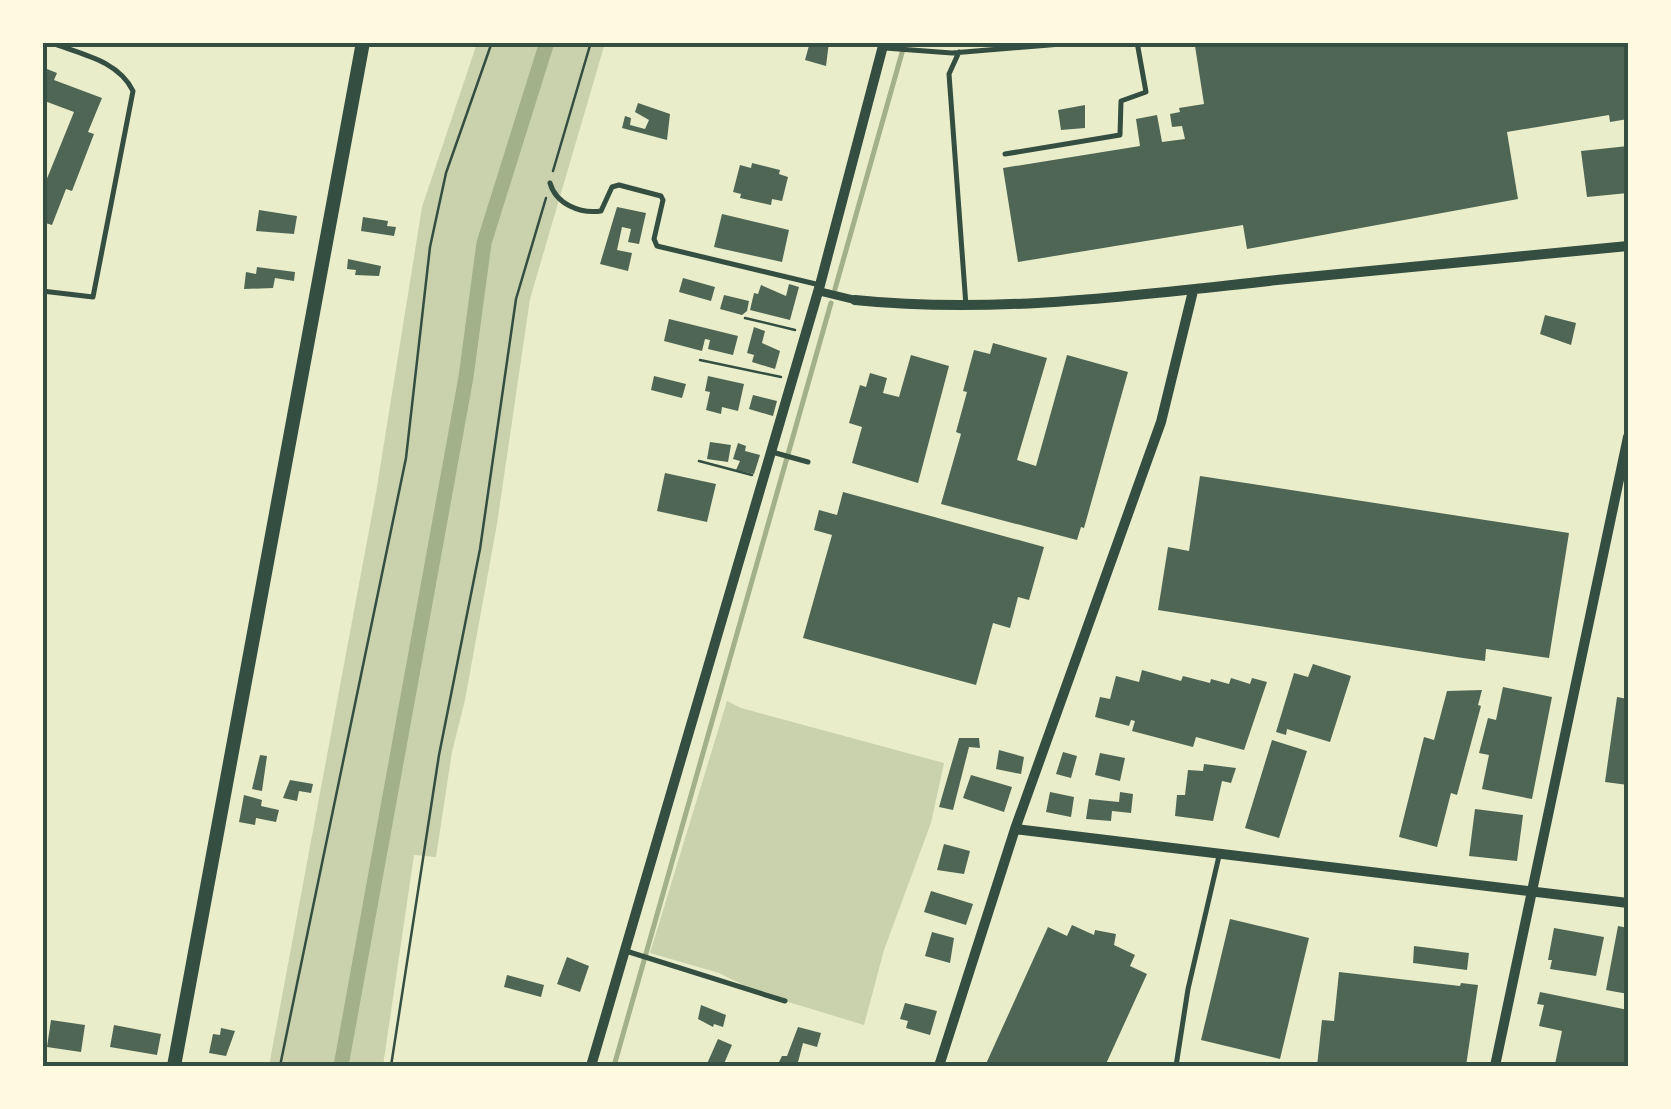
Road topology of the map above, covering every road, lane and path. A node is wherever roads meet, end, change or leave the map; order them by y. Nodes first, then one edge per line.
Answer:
1 (49, 42) edge
2 (363, 42) edge
3 (492, 42) edge
4 (592, 42) edge
5 (1086, 42) edge
6 (1137, 42) edge
7 (886, 46) edge
8 (959, 52) junction
9 (1005, 154) dead end
10 (550, 183) junction
11 (1628, 246) edge
12 (819, 288) junction
13 (42, 291) edge
14 (1194, 291) junction
15 (855, 300) joint
16 (966, 307) junction
17 (746, 318) dead end
18 (806, 333) junction
19 (700, 360) dead end
20 (792, 380) junction
21 (1628, 436) edge
22 (772, 452) junction
23 (699, 461) dead end
24 (808, 462) dead end
25 (763, 478) junction
26 (1015, 829) junction
27 (1219, 853) junction
28 (1534, 892) junction
29 (1628, 903) edge
30 (623, 950) junction
31 (785, 1002) dead end
32 (174, 1066) edge
33 (280, 1066) edge
34 (391, 1066) edge
35 (591, 1066) edge
36 (940, 1066) edge
37 (1176, 1066) edge
38 (1495, 1066) edge

1 - 13 lane
2 - 32 main road
3 - 33 path
4 - 10 path
5 - 8 lane
6 - 9 lane
7 - 8 lane
7 - 12 street
8 - 16 lane
10 - 12 lane
10 - 34 path
11 - 14 street
12 - 15 street
12 - 18 street
14 - 16 street
14 - 26 street
15 - 16 street
17 - 18 path
18 - 20 street
19 - 20 path
20 - 22 street
21 - 28 street
22 - 24 lane
22 - 25 street
23 - 25 path
25 - 30 street
26 - 27 street
26 - 36 street
27 - 28 street
27 - 37 lane
28 - 29 street
28 - 38 street
30 - 31 lane
30 - 35 street

